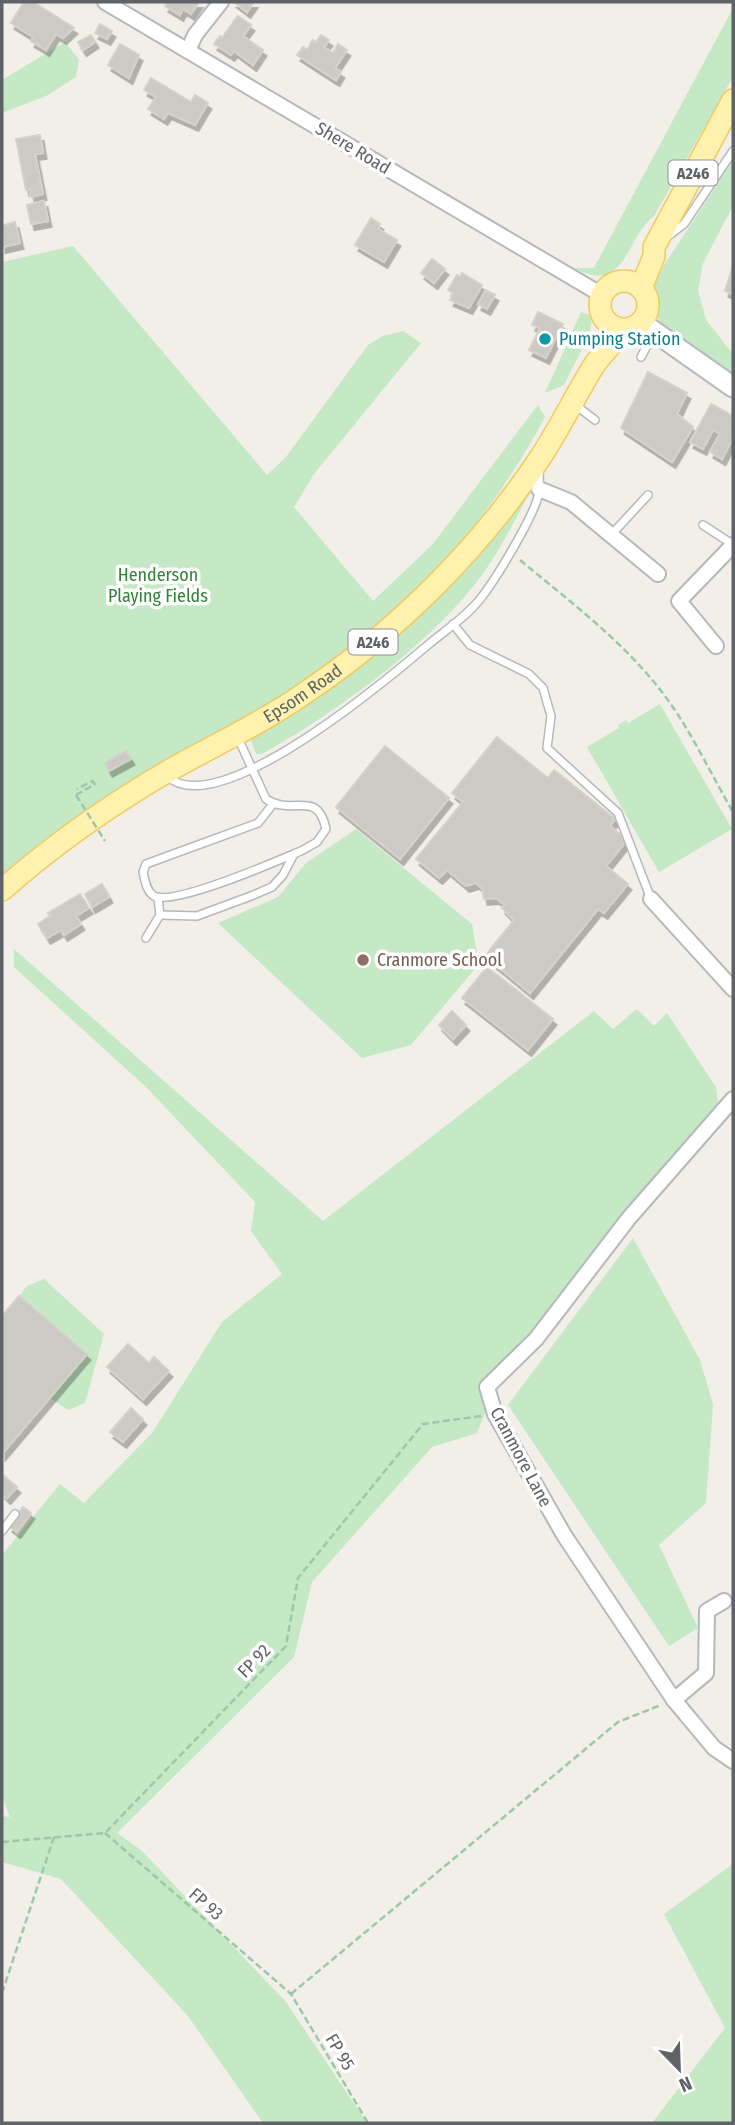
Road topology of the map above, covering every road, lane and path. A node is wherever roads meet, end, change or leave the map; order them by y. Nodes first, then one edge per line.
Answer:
1 (105, 2) edge
2 (222, 2) edge
3 (188, 51) junction
4 (733, 100) edge
5 (733, 151) edge
6 (656, 243) junction
7 (632, 284) junction
8 (602, 295) junction
9 (631, 326) junction
10 (641, 357) dead end
11 (733, 387) edge
12 (574, 403) junction
13 (595, 420) dead end
14 (539, 460) junction
15 (539, 489) junction
16 (648, 495) dead end
17 (703, 525) dead end
18 (611, 535) junction
19 (733, 544) edge
20 (509, 552) junction
21 (658, 574) dead end
22 (453, 624) junction
23 (716, 646) dead end
24 (236, 734) junction
25 (252, 768) junction
26 (165, 773) junction
27 (77, 789) dead end
28 (273, 803) junction
29 (733, 812) edge
30 (105, 841) dead end
31 (294, 853) junction
32 (2, 890) edge
33 (158, 898) junction
34 (651, 899) joint
35 (160, 915) junction
36 (146, 938) dead end
37 (733, 989) edge
38 (733, 1099) edge
39 (495, 1414) junction
40 (15, 1514) dead end
41 (2, 1531) edge
42 (724, 1601) dead end
43 (674, 1700) junction
44 (733, 1762) edge
45 (105, 1833) junction
46 (54, 1836) junction
47 (2, 1842) edge
48 (2, 1993) edge
49 (291, 1994) junction
50 (368, 2123) edge

1 - 3 street, Shere Road
2 - 3 street
3 - 8 street, Shere Road
4 - 6 main road, A246
5 - 6 lane
6 - 7 main road, A246
7 - 8 main road
7 - 9 main road
8 - 9 main road
9 - 10 lane
9 - 11 street
9 - 12 main road, Epsom Road / A246
12 - 13 lane
12 - 14 main road, Epsom Road / A246
14 - 15 lane
14 - 24 main road, Epsom Road / A246
15 - 18 street
15 - 20 lane
16 - 18 lane
17 - 19 lane
18 - 21 street
19 - 23 street
20 - 22 lane
20 - 29 path
22 - 25 lane
22 - 34 lane
24 - 25 lane
24 - 26 main road, Epsom Road / A246
25 - 26 lane
25 - 28 lane
26 - 32 main road, Epsom Road / A246
27 - 30 path, bridge
28 - 31 lane
28 - 33 lane
31 - 33 lane
31 - 35 lane
33 - 35 lane
34 - 37 street
35 - 36 lane
38 - 39 street, Cranmore Lane
39 - 43 street, Cranmore Lane
39 - 45 path, FP 92
40 - 41 lane
42 - 43 street
43 - 44 street, Cranmore Lane
43 - 49 path
45 - 46 path
45 - 49 path, FP 93
46 - 47 path
46 - 48 path
49 - 50 path, FP 95

